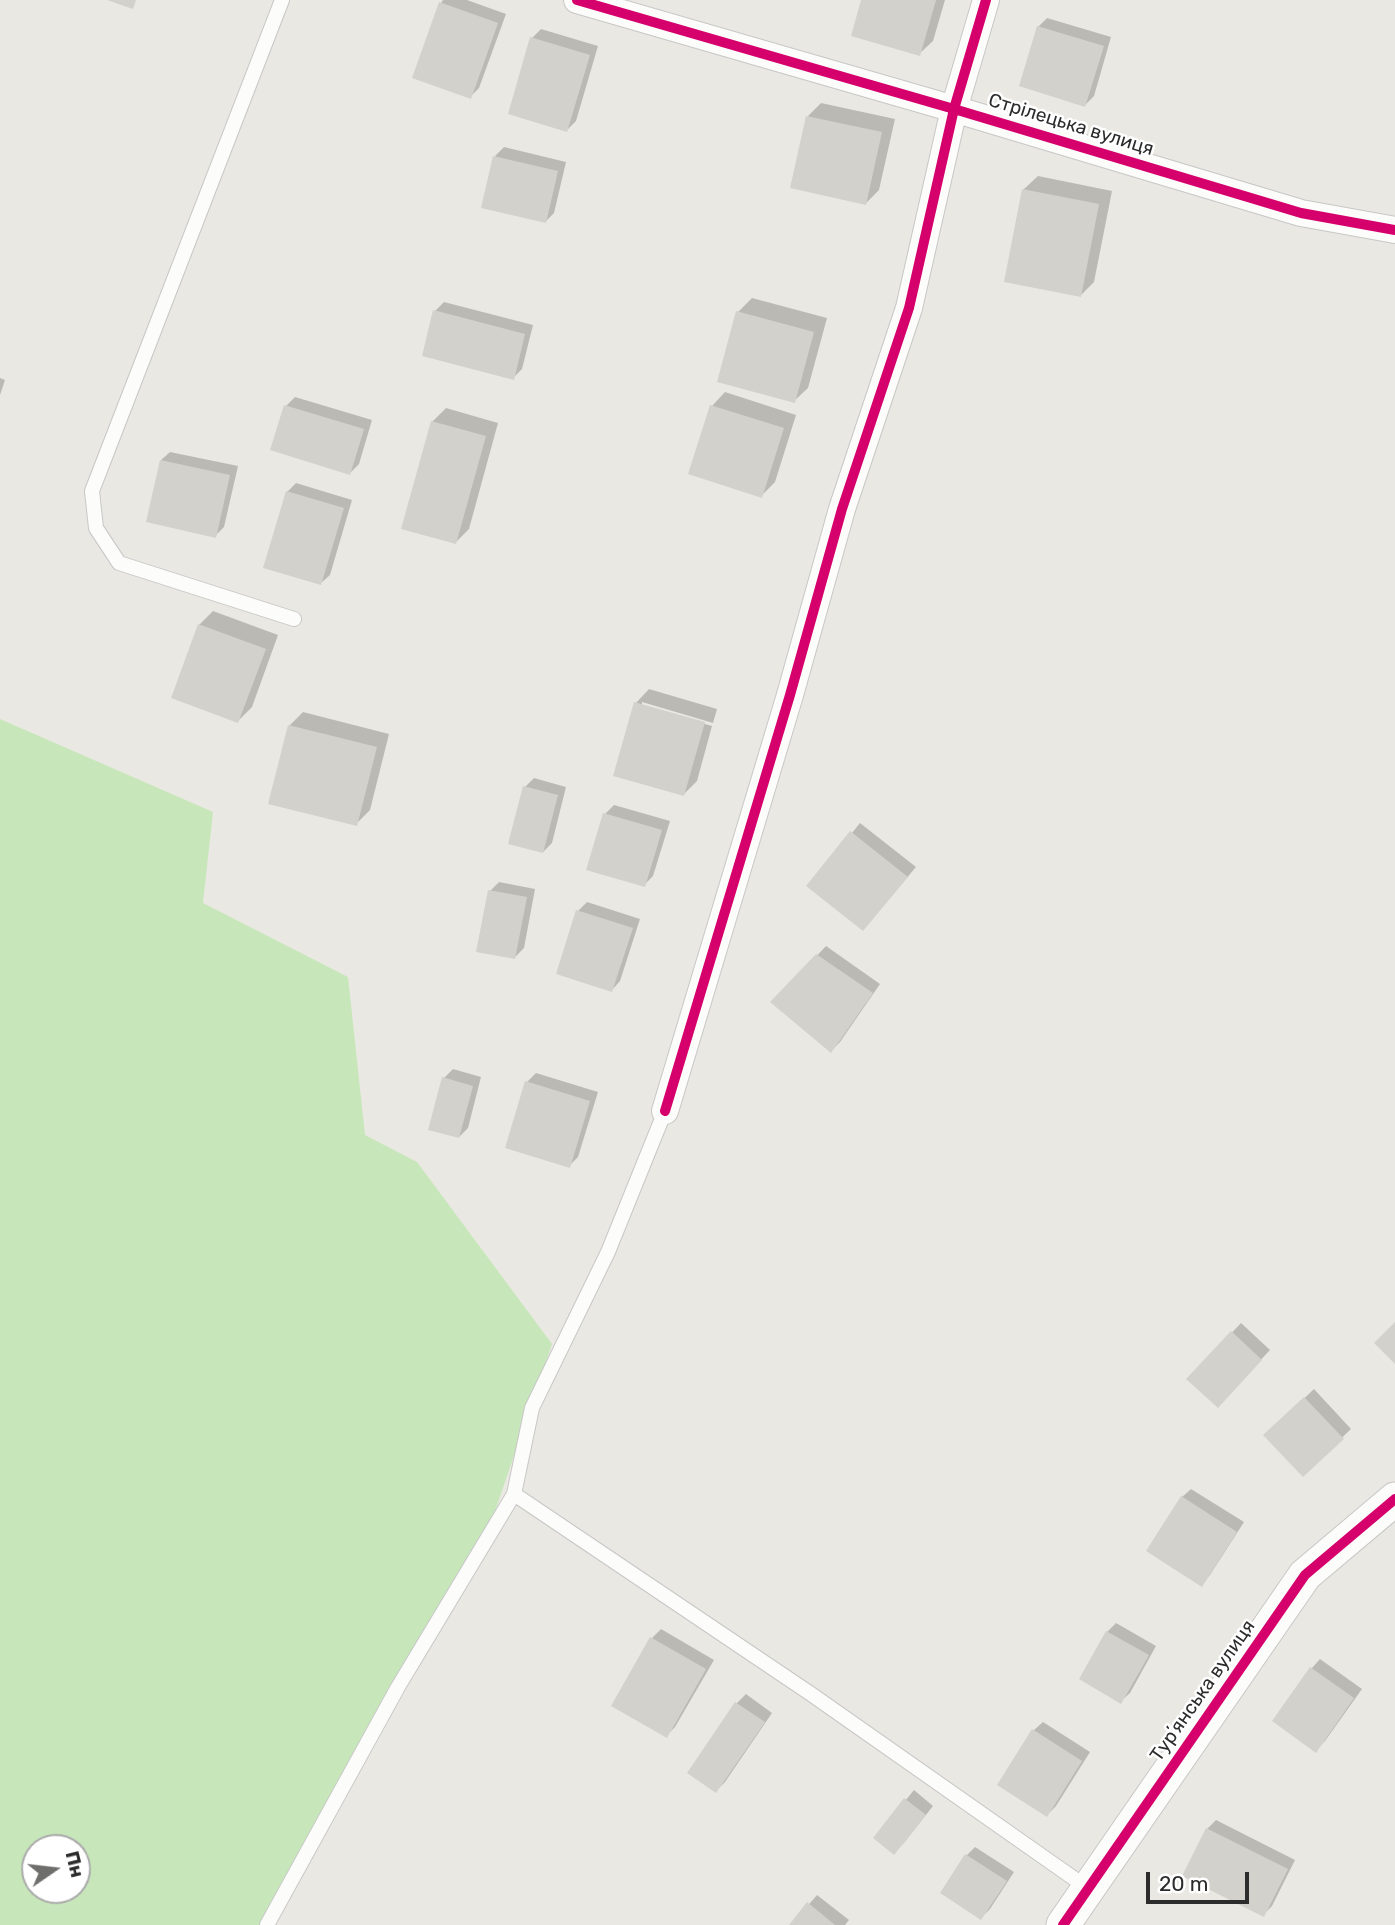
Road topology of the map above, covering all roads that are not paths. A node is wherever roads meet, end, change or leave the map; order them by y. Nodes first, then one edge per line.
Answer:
1 (282, 0) edge
2 (577, 0) edge
3 (986, 0) edge
4 (954, 108) junction
5 (1395, 230) edge
6 (294, 619) dead end
7 (665, 1111) joint
8 (514, 1494) junction
9 (1395, 1499) edge
10 (1089, 1889) junction
11 (267, 1925) edge
12 (1063, 1925) edge

1 - 6 lane
2 - 4 street, Стрілецька вулиця
3 - 4 street
4 - 5 street, Стрілецька вулиця
4 - 7 street
7 - 8 lane
8 - 10 lane
8 - 11 lane
9 - 10 street, Турʼянська вулиця
10 - 12 street, Турʼянська вулиця

